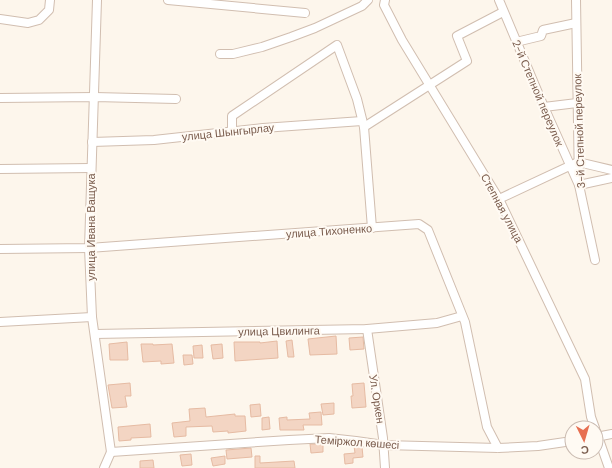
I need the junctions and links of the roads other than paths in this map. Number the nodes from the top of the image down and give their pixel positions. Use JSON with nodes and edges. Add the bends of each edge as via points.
{"nodes":[{"id":1,"x":50,"y":0,"type":"edge"},
{"id":2,"x":97,"y":0,"type":"edge"},
{"id":3,"x":168,"y":0,"type":"edge"},
{"id":4,"x":368,"y":0,"type":"edge"},
{"id":5,"x":386,"y":0,"type":"edge"},
{"id":6,"x":499,"y":0,"type":"edge"},
{"id":7,"x":576,"y":0,"type":"edge"},
{"id":8,"x":503,"y":12,"type":"junction"},
{"id":9,"x":305,"y":13,"type":"dead end"},
{"id":10,"x":0,"y":19,"type":"edge"},
{"id":11,"x":576,"y":23,"type":"junction"},
{"id":12,"x":516,"y":42,"type":"junction"},
{"id":13,"x":220,"y":54,"type":"dead end"},
{"id":14,"x":429,"y":84,"type":"junction"},
{"id":15,"x":95,"y":97,"type":"junction"},
{"id":16,"x":0,"y":98,"type":"edge"},
{"id":17,"x":176,"y":99,"type":"dead end"},
{"id":18,"x":577,"y":103,"type":"junction"},
{"id":19,"x":544,"y":107,"type":"junction"},
{"id":20,"x":363,"y":124,"type":"junction"},
{"id":21,"x":232,"y":132,"type":"junction"},
{"id":22,"x":92,"y":142,"type":"junction"},
{"id":23,"x":578,"y":162,"type":"junction"},
{"id":24,"x":571,"y":167,"type":"junction"},
{"id":25,"x":91,"y":168,"type":"junction"},
{"id":26,"x":0,"y":169,"type":"edge"},
{"id":27,"x":612,"y":170,"type":"edge"},
{"id":28,"x":612,"y":178,"type":"edge"},
{"id":29,"x":579,"y":185,"type":"junction"},
{"id":30,"x":499,"y":199,"type":"junction"},
{"id":31,"x":372,"y":228,"type":"junction"},
{"id":32,"x":89,"y":248,"type":"junction"},
{"id":33,"x":0,"y":249,"type":"edge"},
{"id":34,"x":595,"y":260,"type":"dead end"},
{"id":35,"x":462,"y":316,"type":"junction"},
{"id":36,"x":92,"y":317,"type":"junction"},
{"id":37,"x":0,"y":322,"type":"edge"},
{"id":38,"x":367,"y":330,"type":"junction"},
{"id":39,"x":95,"y":334,"type":"junction"},
{"id":40,"x":592,"y":420,"type":"edge"},
{"id":41,"x":564,"y":442,"type":"edge"},
{"id":42,"x":384,"y":445,"type":"junction"},
{"id":43,"x":498,"y":448,"type":"junction"},
{"id":44,"x":111,"y":452,"type":"junction"},
{"id":45,"x":604,"y":456,"type":"edge"},
{"id":46,"x":104,"y":468,"type":"edge"},
{"id":47,"x":385,"y":468,"type":"edge"},
{"id":48,"x":608,"y":468,"type":"edge"}],
"edges":[{"from":1,"to":10,"type":"street","via":[[49,10],[39,20],[28,23]]},
{"from":2,"to":15,"type":"street","name":"улица Ивана Ващука"},
{"from":3,"to":9,"type":"street"},
{"from":4,"to":13,"type":"street","via":[[362,6],[315,28],[262,47],[233,54]]},
{"from":5,"to":14,"type":"street","name":"Степная улица","via":[[384,5]]},
{"from":6,"to":8,"type":"street","name":"2-й Степной переулок"},
{"from":7,"to":11,"type":"street","name":"3-й Степной переулок"},
{"from":8,"to":12,"type":"street","name":"2-й Степной переулок"},
{"from":8,"to":14,"type":"street","via":[[457,36],[467,61]]},
{"from":11,"to":12,"type":"street","via":[[543,30],[541,36]]},
{"from":11,"to":18,"type":"street","name":"3-й Степной переулок"},
{"from":12,"to":19,"type":"street","name":"2-й Степной переулок"},
{"from":14,"to":20,"type":"street"},
{"from":14,"to":30,"type":"street","name":"Степная улица"},
{"from":15,"to":16,"type":"street"},
{"from":15,"to":17,"type":"street"},
{"from":15,"to":22,"type":"street","name":"улица Ивана Ващука"},
{"from":18,"to":19,"type":"street"},
{"from":18,"to":23,"type":"street","name":"3-й Степной переулок"},
{"from":19,"to":24,"type":"street","name":"2-й Степной переулок"},
{"from":20,"to":21,"type":"street","name":"улица Шынгырлау"},
{"from":20,"to":21,"type":"street","via":[[357,99],[337,45],[232,116]]},
{"from":20,"to":31,"type":"street"},
{"from":21,"to":22,"type":"street","name":"улица Шынгырлау","via":[[154,140]]},
{"from":22,"to":25,"type":"street","name":"улица Ивана Ващука"},
{"from":23,"to":24,"type":"street"},
{"from":23,"to":27,"type":"street"},
{"from":23,"to":29,"type":"street","name":"3-й Степной переулок"},
{"from":24,"to":29,"type":"street","name":"2-й Степной переулок"},
{"from":24,"to":30,"type":"street"},
{"from":25,"to":26,"type":"street"},
{"from":25,"to":32,"type":"street","name":"улица Ивана Ващука"},
{"from":28,"to":29,"type":"street"},
{"from":29,"to":34,"type":"street","name":"3-й Степной переулок"},
{"from":30,"to":40,"type":"street","name":"Степная улица","via":[[585,379]]},
{"from":31,"to":32,"type":"street","name":"улица Тихоненко"},
{"from":31,"to":35,"type":"street","name":"улица Тихоненко","via":[[419,224],[428,230]]},
{"from":32,"to":33,"type":"street","name":"улица Тихоненко"},
{"from":32,"to":36,"type":"street","name":"улица Ивана Ващука"},
{"from":35,"to":38,"type":"street","name":"улица Цвилинга","via":[[437,324]]},
{"from":35,"to":43,"type":"street","name":"улица Тихоненко","via":[[488,427]]},
{"from":36,"to":37,"type":"street"},
{"from":36,"to":39,"type":"street","name":"улица Ивана Ващука"},
{"from":38,"to":39,"type":"street","name":"улица Цвилинга"},
{"from":38,"to":42,"type":"street","name":"Ул. Оркен"},
{"from":39,"to":44,"type":"street","name":"улица Ивана Ващука"},
{"from":41,"to":43,"type":"street","name":"Теміржол көшесі"},
{"from":42,"to":43,"type":"street","name":"Теміржол көшесі"},
{"from":42,"to":44,"type":"street","name":"Теміржол көшесі","via":[[329,438]]},
{"from":42,"to":47,"type":"street","name":"Ул. Оркен"},
{"from":44,"to":46,"type":"street"},
{"from":45,"to":48,"type":"street","name":"Степная улица"}]}
